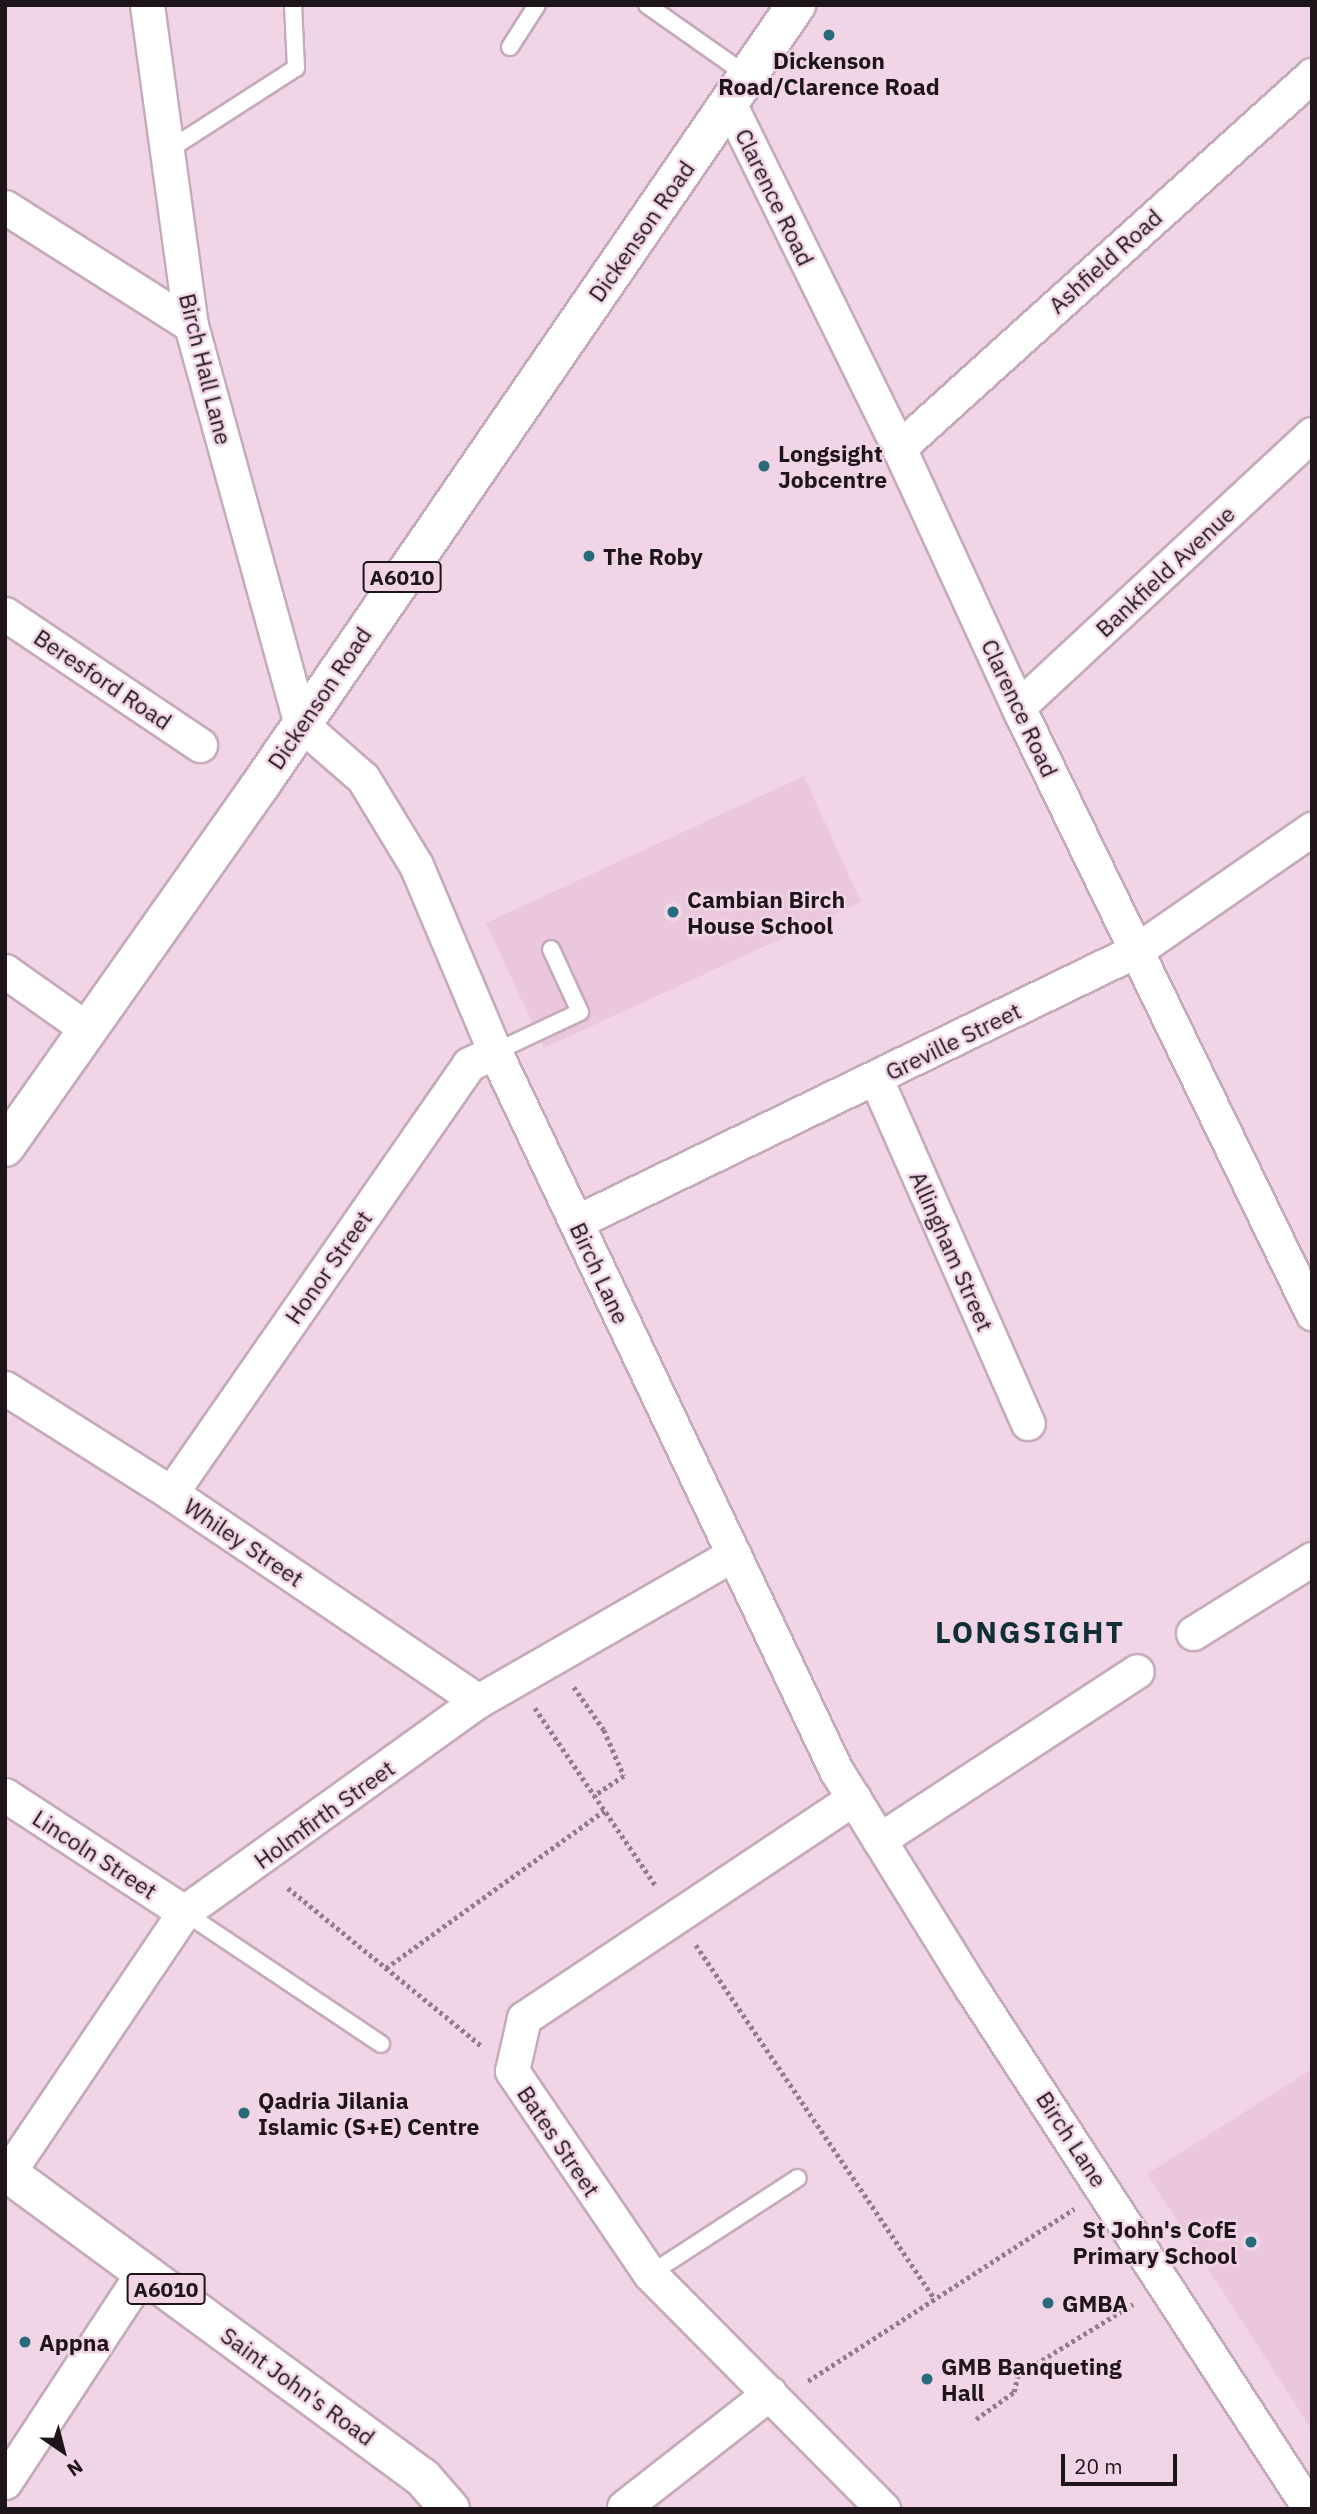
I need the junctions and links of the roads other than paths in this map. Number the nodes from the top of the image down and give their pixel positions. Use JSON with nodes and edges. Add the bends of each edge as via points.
{"nodes":[{"id":1,"x":148,"y":5,"type":"edge"},
{"id":2,"x":293,"y":5,"type":"edge"},
{"id":3,"x":537,"y":5,"type":"edge"},
{"id":4,"x":647,"y":5,"type":"edge"},
{"id":5,"x":796,"y":5,"type":"edge"},
{"id":6,"x":509,"y":47,"type":"dead end"},
{"id":7,"x":1312,"y":75,"type":"edge"},
{"id":8,"x":738,"y":90,"type":"junction"},
{"id":9,"x":167,"y":151,"type":"junction"},
{"id":10,"x":5,"y":207,"type":"edge"},
{"id":11,"x":191,"y":325,"type":"junction"},
{"id":12,"x":1312,"y":434,"type":"edge"},
{"id":13,"x":899,"y":448,"type":"junction"},
{"id":14,"x":5,"y":614,"type":"edge"},
{"id":15,"x":1018,"y":707,"type":"junction"},
{"id":16,"x":301,"y":724,"type":"junction"},
{"id":17,"x":200,"y":745,"type":"dead end"},
{"id":18,"x":1312,"y":830,"type":"edge"},
{"id":19,"x":551,"y":949,"type":"dead end"},
{"id":20,"x":1137,"y":950,"type":"junction"},
{"id":21,"x":5,"y":971,"type":"edge"},
{"id":22,"x":87,"y":1029,"type":"junction"},
{"id":23,"x":495,"y":1052,"type":"junction"},
{"id":24,"x":876,"y":1079,"type":"junction"},
{"id":25,"x":5,"y":1147,"type":"edge"},
{"id":26,"x":576,"y":1222,"type":"junction"},
{"id":27,"x":1312,"y":1313,"type":"edge"},
{"id":28,"x":5,"y":1388,"type":"edge"},
{"id":29,"x":1028,"y":1423,"type":"dead end"},
{"id":30,"x":171,"y":1493,"type":"junction"},
{"id":31,"x":734,"y":1554,"type":"junction"},
{"id":32,"x":1312,"y":1559,"type":"edge"},
{"id":33,"x":1193,"y":1633,"type":"dead end"},
{"id":34,"x":1137,"y":1671,"type":"dead end"},
{"id":35,"x":478,"y":1701,"type":"junction"},
{"id":36,"x":5,"y":1796,"type":"edge"},
{"id":37,"x":853,"y":1798,"type":"junction"},
{"id":38,"x":879,"y":1840,"type":"junction"},
{"id":39,"x":184,"y":1912,"type":"junction"},
{"id":40,"x":381,"y":2044,"type":"dead end"},
{"id":41,"x":7,"y":2172,"type":"edge"},
{"id":42,"x":798,"y":2178,"type":"dead end"},
{"id":43,"x":142,"y":2272,"type":"junction"},
{"id":44,"x":650,"y":2274,"type":"junction"},
{"id":45,"x":770,"y":2393,"type":"junction"},
{"id":46,"x":5,"y":2482,"type":"edge"},
{"id":47,"x":624,"y":2507,"type":"edge"},
{"id":48,"x":450,"y":2509,"type":"edge"},
{"id":49,"x":883,"y":2509,"type":"edge"},
{"id":50,"x":1310,"y":2509,"type":"edge"}],
"edges":[{"from":1,"to":9,"type":"street","name":"Birch Hall Lane"},
{"from":2,"to":9,"type":"lane","via":[[296,68]]},
{"from":3,"to":6,"type":"lane"},
{"from":4,"to":8,"type":"lane"},
{"from":5,"to":8,"type":"main road","name":"Dickenson Road","number":"A6010"},
{"from":7,"to":13,"type":"street","name":"Ashfield Road"},
{"from":8,"to":13,"type":"street","name":"Clarence Road"},
{"from":8,"to":16,"type":"main road","name":"Dickenson Road","number":"A6010"},
{"from":9,"to":11,"type":"street","name":"Birch Hall Lane"},
{"from":10,"to":11,"type":"street"},
{"from":11,"to":16,"type":"street","name":"Birch Hall Lane"},
{"from":12,"to":15,"type":"street","name":"Bankfield Avenue"},
{"from":13,"to":15,"type":"street","name":"Clarence Road"},
{"from":14,"to":17,"type":"street","name":"Beresford Road"},
{"from":15,"to":20,"type":"street","name":"Clarence Road"},
{"from":16,"to":22,"type":"main road","name":"Dickenson Road","number":"A6010"},
{"from":16,"to":23,"type":"street","name":"Birch Lane","via":[[363,778],[399,831]]},
{"from":18,"to":20,"type":"street","name":"Greville Street"},
{"from":19,"to":23,"type":"lane","via":[[580,1012]]},
{"from":20,"to":24,"type":"street","name":"Greville Street"},
{"from":20,"to":27,"type":"street","name":"Clarence Road"},
{"from":21,"to":22,"type":"street"},
{"from":22,"to":25,"type":"main road","name":"Dickenson Road","number":"A6010"},
{"from":23,"to":26,"type":"street","name":"Birch Lane"},
{"from":23,"to":30,"type":"street","name":"Honor Street","via":[[469,1064]]},
{"from":24,"to":26,"type":"street","name":"Greville Street"},
{"from":24,"to":29,"type":"street","name":"Allingham Street"},
{"from":26,"to":31,"type":"street","name":"Birch Lane"},
{"from":28,"to":30,"type":"street","name":"Whiley Street"},
{"from":30,"to":35,"type":"street","name":"Whiley Street"},
{"from":31,"to":35,"type":"street","name":"Holmfirth Street"},
{"from":31,"to":37,"type":"street","name":"Birch Lane"},
{"from":32,"to":33,"type":"street"},
{"from":34,"to":38,"type":"street"},
{"from":35,"to":39,"type":"street","name":"Holmfirth Street"},
{"from":36,"to":39,"type":"street","name":"Lincoln Street"},
{"from":37,"to":38,"type":"street","name":"Birch Lane"},
{"from":37,"to":44,"type":"street","name":"Bates Street","via":[[524,2018],[512,2071]]},
{"from":38,"to":50,"type":"street","name":"Birch Lane"},
{"from":39,"to":40,"type":"lane"},
{"from":39,"to":41,"type":"street","name":"Holmfirth Street"},
{"from":41,"to":43,"type":"main road","name":"Saint John's Road","number":"A6010"},
{"from":42,"to":44,"type":"lane"},
{"from":43,"to":46,"type":"street"},
{"from":43,"to":48,"type":"main road","name":"Saint John's Road","number":"A6010","via":[[423,2478]]},
{"from":44,"to":45,"type":"street","name":"Bates Street"},
{"from":45,"to":47,"type":"street"},
{"from":45,"to":49,"type":"street","name":"Bates Street"}]}
